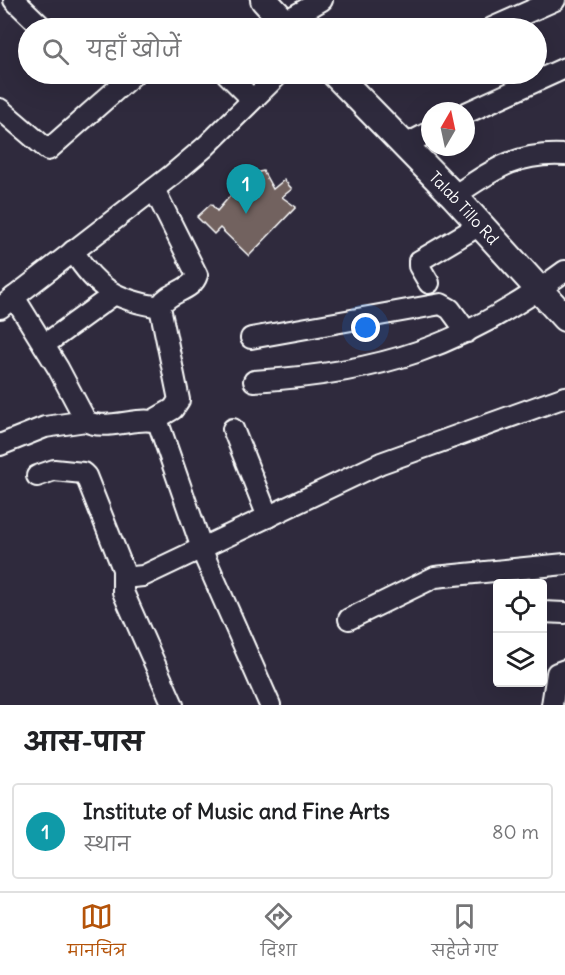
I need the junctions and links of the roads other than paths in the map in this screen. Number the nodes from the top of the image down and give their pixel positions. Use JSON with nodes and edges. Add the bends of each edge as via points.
{"nodes":[{"id":1,"x":14,"y":0,"type":"edge"},
{"id":2,"x":264,"y":0,"type":"edge"},
{"id":3,"x":322,"y":0,"type":"edge"},
{"id":4,"x":555,"y":0,"type":"edge"},
{"id":5,"x":560,"y":0,"type":"edge"},
{"id":6,"x":565,"y":12,"type":"edge"},
{"id":7,"x":33,"y":18,"type":"edge"},
{"id":8,"x":281,"y":18,"type":"edge"},
{"id":9,"x":297,"y":18,"type":"edge"},
{"id":10,"x":514,"y":18,"type":"edge"},
{"id":11,"x":565,"y":68,"type":"edge"},
{"id":12,"x":547,"y":76,"type":"edge"},
{"id":13,"x":123,"y":84,"type":"edge"},
{"id":14,"x":237,"y":84,"type":"edge"},
{"id":15,"x":268,"y":84,"type":"edge"},
{"id":16,"x":345,"y":84,"type":"edge"},
{"id":17,"x":530,"y":84,"type":"edge"},
{"id":18,"x":252,"y":99,"type":"junction"},
{"id":19,"x":0,"y":109,"type":"edge"},
{"id":20,"x":475,"y":109,"type":"edge"},
{"id":21,"x":421,"y":137,"type":"edge"},
{"id":22,"x":405,"y":145,"type":"junction"},
{"id":23,"x":565,"y":155,"type":"edge"},
{"id":24,"x":154,"y":189,"type":"junction"},
{"id":25,"x":454,"y":195,"type":"junction"},
{"id":26,"x":480,"y":225,"type":"junction"},
{"id":27,"x":73,"y":251,"type":"junction"},
{"id":28,"x":565,"y":272,"type":"edge"},
{"id":29,"x":429,"y":283,"type":"dead end"},
{"id":30,"x":539,"y":290,"type":"junction"},
{"id":31,"x":113,"y":295,"type":"junction"},
{"id":32,"x":7,"y":303,"type":"edge"},
{"id":33,"x":160,"y":307,"type":"junction"},
{"id":34,"x":565,"y":318,"type":"edge"},
{"id":35,"x":467,"y":332,"type":"junction"},
{"id":36,"x":251,"y":338,"type":"dead end"},
{"id":37,"x":44,"y":345,"type":"junction"},
{"id":38,"x":254,"y":381,"type":"dead end"},
{"id":39,"x":565,"y":397,"type":"edge"},
{"id":40,"x":154,"y":420,"type":"junction"},
{"id":41,"x":86,"y":421,"type":"junction"},
{"id":42,"x":233,"y":429,"type":"dead end"},
{"id":43,"x":0,"y":445,"type":"edge"},
{"id":44,"x":37,"y":476,"type":"dead end"},
{"id":45,"x":268,"y":517,"type":"junction"},
{"id":46,"x":202,"y":548,"type":"junction"},
{"id":47,"x":565,"y":564,"type":"edge"},
{"id":48,"x":123,"y":578,"type":"junction"},
{"id":49,"x":547,"y":612,"type":"edge"},
{"id":50,"x":565,"y":612,"type":"edge"},
{"id":51,"x":349,"y":619,"type":"dead end"},
{"id":52,"x":565,"y":670,"type":"edge"},
{"id":53,"x":262,"y":702,"type":"edge"},
{"id":54,"x":173,"y":705,"type":"edge"},
{"id":55,"x":552,"y":705,"type":"edge"}],
"edges":[{"from":1,"to":7,"type":"street"},
{"from":2,"to":8,"type":"main road"},
{"from":3,"to":9,"type":"street"},
{"from":4,"to":10,"type":"street"},
{"from":5,"to":6,"type":"street"},
{"from":11,"to":12,"type":"street"},
{"from":13,"to":19,"type":"street","via":[[48,150]]},
{"from":14,"to":18,"type":"street"},
{"from":15,"to":18,"type":"street"},
{"from":16,"to":22,"type":"main road","name":"Talab Tillo Rd"},
{"from":17,"to":20,"type":"street"},
{"from":18,"to":24,"type":"street"},
{"from":21,"to":22,"type":"street"},
{"from":22,"to":25,"type":"main road","name":"Talab Tillo Rd"},
{"from":23,"to":25,"type":"street","via":[[542,153],[519,158]]},
{"from":24,"to":27,"type":"street"},
{"from":24,"to":33,"type":"street","via":[[197,275],[192,284],[166,298]]},
{"from":25,"to":26,"type":"main road","name":"Talab Tillo Rd"},
{"from":26,"to":29,"type":"street","via":[[419,261]]},
{"from":26,"to":30,"type":"main road","name":"Talab Tillo Rd"},
{"from":27,"to":31,"type":"street","via":[[90,276]]},
{"from":27,"to":32,"type":"street"},
{"from":28,"to":30,"type":"street"},
{"from":30,"to":34,"type":"main road","name":"Talab Tillo Rd"},
{"from":30,"to":35,"type":"street"},
{"from":31,"to":33,"type":"street"},
{"from":31,"to":37,"type":"street"},
{"from":32,"to":37,"type":"street"},
{"from":33,"to":40,"type":"street","via":[[179,400],[173,409]]},
{"from":35,"to":36,"type":"street","via":[[450,309],[441,304]]},
{"from":35,"to":38,"type":"street","via":[[435,348],[385,363],[324,376]]},
{"from":37,"to":41,"type":"street"},
{"from":39,"to":45,"type":"street","via":[[381,463]]},
{"from":40,"to":41,"type":"street","via":[[99,426]]},
{"from":40,"to":46,"type":"street"},
{"from":41,"to":43,"type":"street","via":[[45,428]]},
{"from":42,"to":45,"type":"street"},
{"from":44,"to":48,"type":"street","via":[[54,470],[85,474],[123,569]]},
{"from":45,"to":46,"type":"street"},
{"from":46,"to":48,"type":"street","via":[[143,576]]},
{"from":46,"to":53,"type":"street"},
{"from":47,"to":51,"type":"street","via":[[435,577]]},
{"from":48,"to":54,"type":"street","via":[[123,592]]},
{"from":49,"to":50,"type":"street"},
{"from":52,"to":55,"type":"street","via":[[557,673]]}]}
